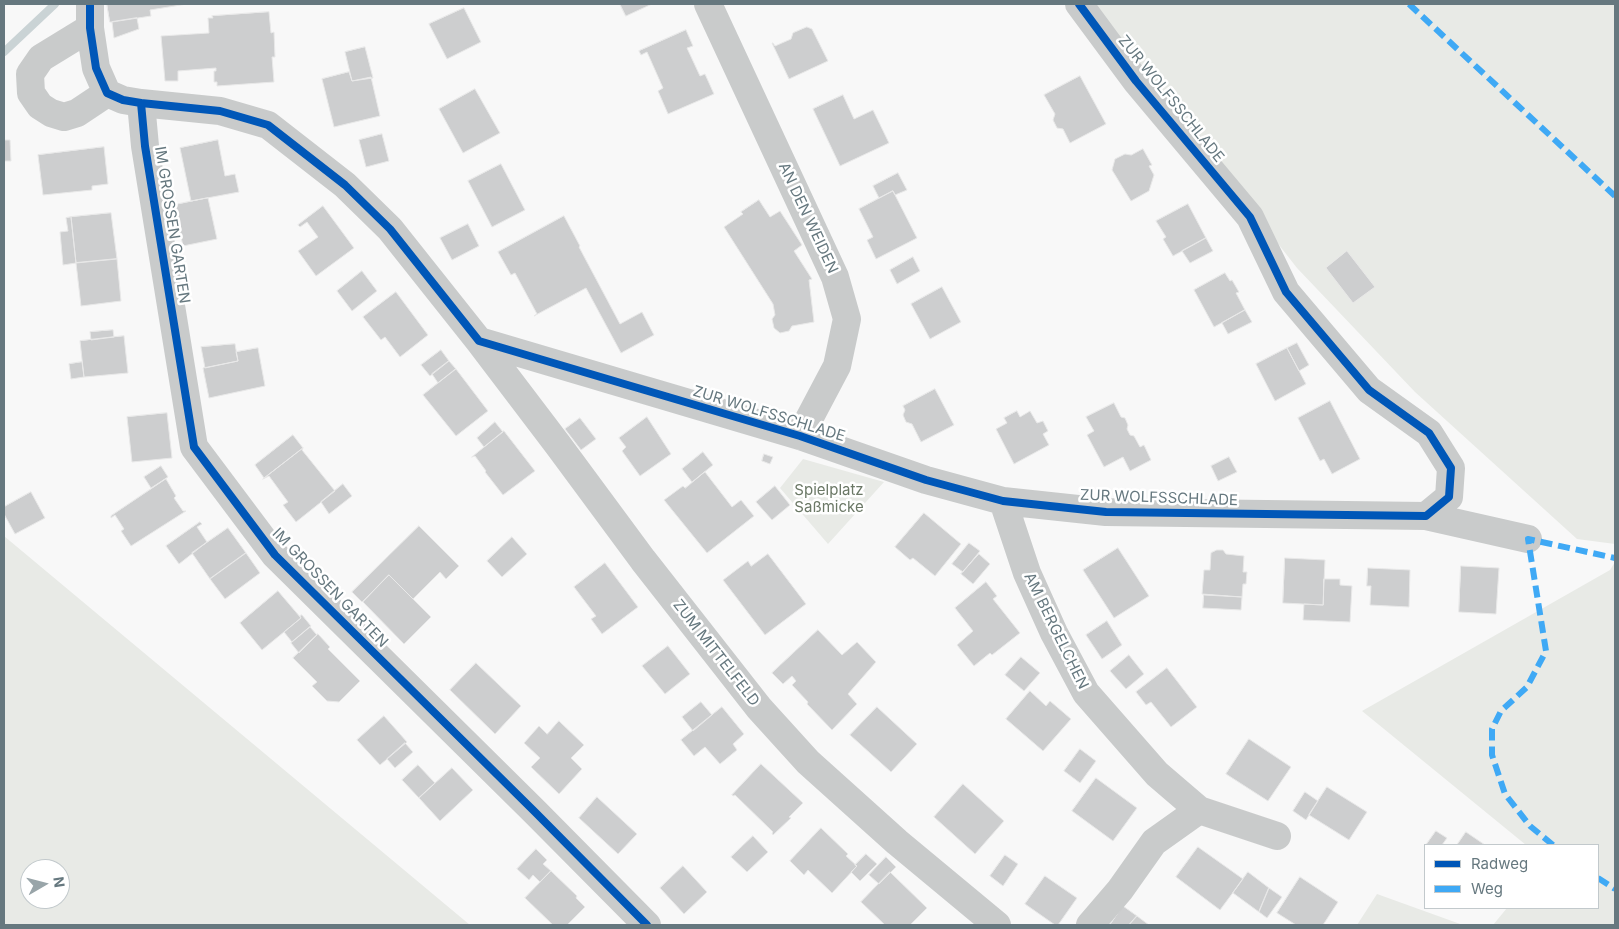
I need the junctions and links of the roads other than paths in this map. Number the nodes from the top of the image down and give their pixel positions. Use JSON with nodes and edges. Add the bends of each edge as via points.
{"nodes":[{"id":1,"x":708,"y":4,"type":"edge"},
{"id":2,"x":1079,"y":4,"type":"edge"},
{"id":3,"x":90,"y":16,"type":"edge"},
{"id":4,"x":107,"y":93,"type":"junction"},
{"id":5,"x":141,"y":103,"type":"junction"},
{"id":6,"x":478,"y":341,"type":"junction"},
{"id":7,"x":800,"y":436,"type":"junction"},
{"id":8,"x":1002,"y":501,"type":"junction"},
{"id":9,"x":1426,"y":516,"type":"junction"},
{"id":10,"x":1528,"y":539,"type":"dead end"},
{"id":11,"x":1199,"y":810,"type":"junction"},
{"id":12,"x":1276,"y":836,"type":"dead end"},
{"id":13,"x":647,"y":925,"type":"edge"},
{"id":14,"x":997,"y":925,"type":"edge"},
{"id":15,"x":1090,"y":925,"type":"edge"}],
"edges":[{"from":1,"to":7,"type":"street","name":"AN DEN WEIDEN","via":[[835,277],[847,319],[837,366]]},
{"from":2,"to":9,"type":"street","name":"ZUR WOLFSSCHLADE","via":[[1136,81],[1250,217],[1286,292],[1369,390],[1430,433],[1451,468],[1449,497]]},
{"from":3,"to":4,"type":"street","via":[[96,68]]},
{"from":3,"to":4,"type":"street","via":[[41,58],[30,74],[31,93],[40,106],[64,117]]},
{"from":4,"to":5,"type":"street"},
{"from":5,"to":6,"type":"street","via":[[220,111],[268,125],[345,185],[390,229]]},
{"from":5,"to":13,"type":"street","name":"IM GROSSEN GARTEN","via":[[194,447],[275,555]]},
{"from":6,"to":7,"type":"street","name":"ZUR WOLFSSCHLADE"},
{"from":6,"to":14,"type":"street","name":"ZUM MITTELFELD","via":[[759,708],[808,762],[896,842]]},
{"from":7,"to":8,"type":"street","name":"ZUR WOLFSSCHLADE","via":[[926,480]]},
{"from":8,"to":9,"type":"street","name":"ZUR WOLFSSCHLADE","via":[[1106,512]]},
{"from":8,"to":11,"type":"street","name":"AM BERGELCHEN","via":[[1027,573],[1054,634],[1086,692],[1157,774]]},
{"from":9,"to":10,"type":"street","name":"ZUR WOLFSSCHLADE"},
{"from":11,"to":12,"type":"street","name":"AM BERGELCHEN"},
{"from":11,"to":15,"type":"street","via":[[1154,842]]}]}
